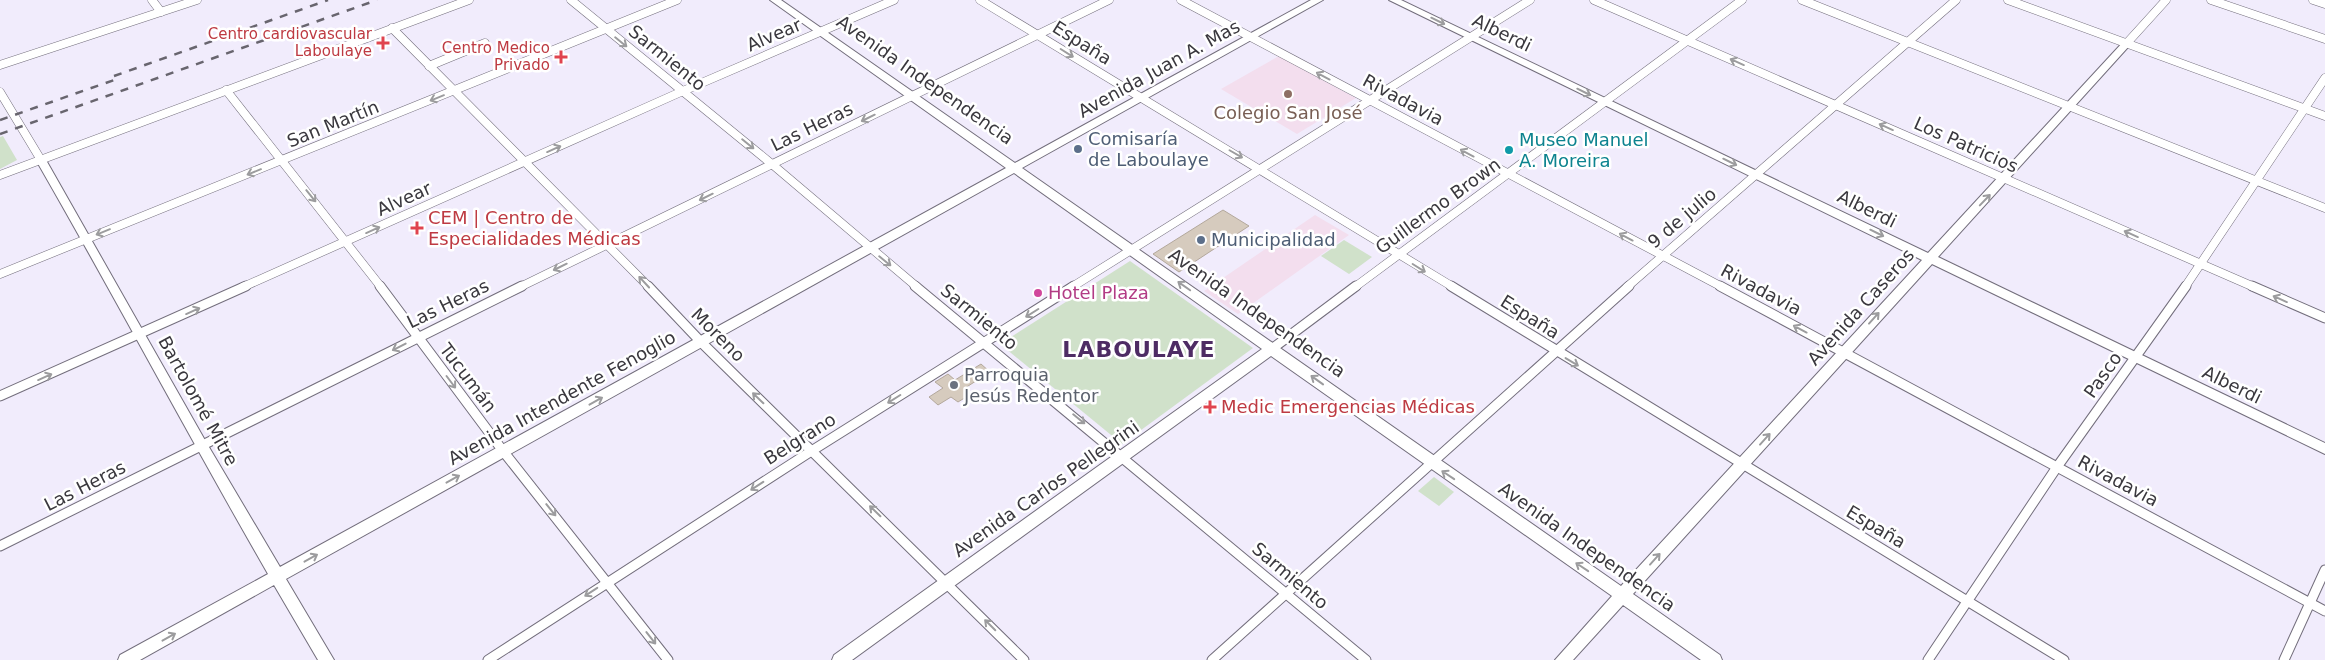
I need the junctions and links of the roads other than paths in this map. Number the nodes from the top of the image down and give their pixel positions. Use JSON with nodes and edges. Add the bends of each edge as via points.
{"nodes":[{"id":1,"x":152,"y":0,"type":"edge"},
{"id":2,"x":197,"y":0,"type":"edge"},
{"id":3,"x":469,"y":0,"type":"edge"},
{"id":4,"x":570,"y":0,"type":"edge"},
{"id":5,"x":677,"y":0,"type":"edge"},
{"id":6,"x":775,"y":0,"type":"edge"},
{"id":7,"x":894,"y":0,"type":"edge"},
{"id":8,"x":980,"y":0,"type":"edge"},
{"id":9,"x":1109,"y":0,"type":"edge"},
{"id":10,"x":1181,"y":0,"type":"edge"},
{"id":11,"x":1318,"y":0,"type":"edge"},
{"id":12,"x":1394,"y":0,"type":"edge"},
{"id":13,"x":1530,"y":0,"type":"edge"},
{"id":14,"x":1594,"y":0,"type":"edge"},
{"id":15,"x":1742,"y":0,"type":"edge"},
{"id":16,"x":1802,"y":0,"type":"edge"},
{"id":17,"x":1956,"y":0,"type":"edge"},
{"id":18,"x":2008,"y":0,"type":"edge"},
{"id":19,"x":2166,"y":0,"type":"edge"},
{"id":20,"x":2211,"y":0,"type":"edge"},
{"id":21,"x":2313,"y":0,"type":"edge"},
{"id":22,"x":2325,"y":4,"type":"edge"},
{"id":23,"x":161,"y":12,"type":"junction"},
{"id":24,"x":392,"y":28,"type":"junction"},
{"id":25,"x":605,"y":29,"type":"junction"},
{"id":26,"x":821,"y":32,"type":"junction"},
{"id":27,"x":1037,"y":34,"type":"junction"},
{"id":28,"x":1250,"y":37,"type":"junction"},
{"id":29,"x":1472,"y":38,"type":"junction"},
{"id":30,"x":2325,"y":39,"type":"edge"},
{"id":31,"x":1687,"y":40,"type":"junction"},
{"id":32,"x":1909,"y":42,"type":"junction"},
{"id":33,"x":2127,"y":43,"type":"junction"},
{"id":34,"x":484,"y":44,"type":"dead end"},
{"id":35,"x":0,"y":65,"type":"edge"},
{"id":36,"x":429,"y":66,"type":"junction"},
{"id":37,"x":2325,"y":78,"type":"edge"},
{"id":38,"x":226,"y":90,"type":"junction"},
{"id":39,"x":455,"y":91,"type":"junction"},
{"id":40,"x":0,"y":92,"type":"edge"},
{"id":41,"x":683,"y":92,"type":"junction"},
{"id":42,"x":912,"y":96,"type":"junction"},
{"id":43,"x":1140,"y":98,"type":"junction"},
{"id":44,"x":1603,"y":101,"type":"junction"},
{"id":45,"x":1371,"y":102,"type":"junction"},
{"id":46,"x":1836,"y":105,"type":"junction"},
{"id":47,"x":2070,"y":106,"type":"junction"},
{"id":48,"x":2306,"y":109,"type":"junction"},
{"id":49,"x":2325,"y":116,"type":"edge"},
{"id":50,"x":41,"y":160,"type":"junction"},
{"id":51,"x":282,"y":161,"type":"junction"},
{"id":52,"x":526,"y":162,"type":"junction"},
{"id":53,"x":773,"y":165,"type":"junction"},
{"id":54,"x":1016,"y":168,"type":"junction"},
{"id":55,"x":1262,"y":169,"type":"junction"},
{"id":56,"x":1506,"y":174,"type":"junction"},
{"id":57,"x":0,"y":175,"type":"edge"},
{"id":58,"x":1757,"y":175,"type":"junction"},
{"id":59,"x":2005,"y":179,"type":"junction"},
{"id":60,"x":2258,"y":181,"type":"junction"},
{"id":61,"x":2325,"y":208,"type":"edge"},
{"id":62,"x":87,"y":239,"type":"junction"},
{"id":63,"x":348,"y":242,"type":"junction"},
{"id":64,"x":608,"y":244,"type":"junction"},
{"id":65,"x":870,"y":249,"type":"junction"},
{"id":66,"x":1133,"y":250,"type":"junction"},
{"id":67,"x":1397,"y":254,"type":"junction"},
{"id":68,"x":1662,"y":256,"type":"junction"},
{"id":69,"x":1929,"y":258,"type":"junction"},
{"id":70,"x":2202,"y":264,"type":"junction"},
{"id":71,"x":0,"y":274,"type":"edge"},
{"id":72,"x":2325,"y":318,"type":"edge"},
{"id":73,"x":140,"y":334,"type":"junction"},
{"id":74,"x":418,"y":337,"type":"junction"},
{"id":75,"x":701,"y":342,"type":"junction"},
{"id":76,"x":985,"y":342,"type":"junction"},
{"id":77,"x":1273,"y":348,"type":"junction"},
{"id":78,"x":1556,"y":352,"type":"junction"},
{"id":79,"x":1844,"y":352,"type":"junction"},
{"id":80,"x":2135,"y":358,"type":"junction"},
{"id":81,"x":0,"y":396,"type":"edge"},
{"id":82,"x":200,"y":446,"type":"junction"},
{"id":83,"x":2325,"y":449,"type":"edge"},
{"id":84,"x":813,"y":450,"type":"junction"},
{"id":85,"x":504,"y":451,"type":"junction"},
{"id":86,"x":1124,"y":457,"type":"junction"},
{"id":87,"x":1432,"y":464,"type":"junction"},
{"id":88,"x":1742,"y":464,"type":"junction"},
{"id":89,"x":2058,"y":467,"type":"junction"},
{"id":90,"x":0,"y":546,"type":"edge"},
{"id":91,"x":2325,"y":570,"type":"edge"},
{"id":92,"x":278,"y":577,"type":"junction"},
{"id":93,"x":607,"y":582,"type":"junction"},
{"id":94,"x":948,"y":582,"type":"junction"},
{"id":95,"x":1287,"y":594,"type":"junction"},
{"id":96,"x":1623,"y":595,"type":"junction"},
{"id":97,"x":1968,"y":602,"type":"junction"},
{"id":98,"x":2310,"y":603,"type":"junction"},
{"id":99,"x":2325,"y":611,"type":"edge"},
{"id":100,"x":126,"y":660,"type":"edge"},
{"id":101,"x":326,"y":660,"type":"edge"},
{"id":102,"x":488,"y":660,"type":"edge"},
{"id":103,"x":668,"y":660,"type":"edge"},
{"id":104,"x":840,"y":660,"type":"edge"},
{"id":105,"x":1024,"y":660,"type":"edge"},
{"id":106,"x":1212,"y":660,"type":"edge"},
{"id":107,"x":1366,"y":660,"type":"edge"},
{"id":108,"x":1563,"y":660,"type":"edge"},
{"id":109,"x":1714,"y":660,"type":"edge"},
{"id":110,"x":1928,"y":660,"type":"edge"},
{"id":111,"x":2064,"y":660,"type":"edge"},
{"id":112,"x":2284,"y":660,"type":"edge"}],
"edges":[{"from":1,"to":23,"type":"street"},
{"from":2,"to":23,"type":"street"},
{"from":3,"to":24,"type":"street"},
{"from":4,"to":25,"type":"street","name":"Sarmiento"},
{"from":5,"to":25,"type":"street","name":"San Martín"},
{"from":6,"to":26,"type":"main road","name":"Avenida Independencia"},
{"from":7,"to":26,"type":"street","name":"Alvear"},
{"from":8,"to":27,"type":"street","name":"España"},
{"from":9,"to":27,"type":"street","name":"Las Heras"},
{"from":10,"to":28,"type":"street","name":"Rivadavia"},
{"from":11,"to":28,"type":"main road","name":"Avenida Juan A. Mas"},
{"from":12,"to":29,"type":"main road","name":"Alberdi","one_way":true},
{"from":13,"to":29,"type":"street","name":"Belgrano"},
{"from":14,"to":31,"type":"street","name":"Los Patricios"},
{"from":15,"to":31,"type":"street","name":"Guillermo Brown"},
{"from":16,"to":32,"type":"street"},
{"from":17,"to":32,"type":"street","name":"9 de julio"},
{"from":18,"to":33,"type":"street"},
{"from":19,"to":33,"type":"street"},
{"from":20,"to":30,"type":"street"},
{"from":21,"to":22,"type":"street"},
{"from":23,"to":35,"type":"street"},
{"from":24,"to":36,"type":"street","name":"Moreno"},
{"from":24,"to":38,"type":"street"},
{"from":25,"to":39,"type":"street","name":"San Martín"},
{"from":25,"to":41,"type":"street","name":"Sarmiento","one_way":true},
{"from":26,"to":41,"type":"street","name":"Alvear"},
{"from":26,"to":42,"type":"main road","name":"Avenida Independencia"},
{"from":27,"to":42,"type":"street","name":"Las Heras"},
{"from":27,"to":43,"type":"street","name":"España","one_way":true},
{"from":28,"to":43,"type":"main road","name":"Avenida Juan A. Mas"},
{"from":45,"to":28,"type":"street","name":"Rivadavia","one_way":true},
{"from":29,"to":44,"type":"main road","name":"Alberdi","one_way":true},
{"from":29,"to":45,"type":"street","name":"Belgrano"},
{"from":31,"to":44,"type":"street","name":"Guillermo Brown"},
{"from":46,"to":31,"type":"street","name":"Los Patricios","one_way":true},
{"from":32,"to":46,"type":"street","name":"9 de julio"},
{"from":32,"to":47,"type":"street"},
{"from":33,"to":47,"type":"main road","name":"Avenida Caseros"},
{"from":33,"to":48,"type":"street"},
{"from":34,"to":36,"type":"street"},
{"from":36,"to":39,"type":"street","name":"Moreno"},
{"from":37,"to":48,"type":"street","name":"Pasco"},
{"from":38,"to":50,"type":"street"},
{"from":38,"to":51,"type":"street","name":"Tucumán"},
{"from":39,"to":51,"type":"street","name":"San Martín","one_way":true},
{"from":39,"to":52,"type":"street","name":"Moreno"},
{"from":40,"to":50,"type":"street"},
{"from":52,"to":41,"type":"street","name":"Alvear","one_way":true},
{"from":41,"to":53,"type":"street","name":"Sarmiento","one_way":true},
{"from":42,"to":53,"type":"street","name":"Las Heras","one_way":true},
{"from":42,"to":54,"type":"main road","name":"Avenida Independencia"},
{"from":43,"to":54,"type":"main road","name":"Avenida Juan A. Mas"},
{"from":43,"to":55,"type":"street","name":"España","one_way":true},
{"from":44,"to":56,"type":"street","name":"Guillermo Brown"},
{"from":44,"to":58,"type":"main road","name":"Alberdi","one_way":true},
{"from":45,"to":55,"type":"street","name":"Belgrano"},
{"from":56,"to":45,"type":"street","name":"Rivadavia","one_way":true},
{"from":46,"to":58,"type":"street","name":"9 de julio"},
{"from":59,"to":46,"type":"street","name":"Los Patricios","one_way":true},
{"from":47,"to":59,"type":"main road","name":"Avenida Caseros"},
{"from":47,"to":60,"type":"street"},
{"from":48,"to":49,"type":"street"},
{"from":48,"to":60,"type":"street","name":"Pasco"},
{"from":50,"to":57,"type":"street"},
{"from":50,"to":62,"type":"main road","name":"Bartolomé Mitre"},
{"from":51,"to":62,"type":"street","name":"San Martín","one_way":true},
{"from":51,"to":63,"type":"street","name":"Tucumán","one_way":true},
{"from":63,"to":52,"type":"street","name":"Alvear","one_way":true},
{"from":52,"to":64,"type":"street","name":"Moreno"},
{"from":53,"to":64,"type":"street","name":"Las Heras","one_way":true},
{"from":53,"to":65,"type":"street","name":"Sarmiento"},
{"from":54,"to":65,"type":"main road","name":"Avenida Intendente Fenoglio"},
{"from":54,"to":66,"type":"main road","name":"Avenida Independencia"},
{"from":55,"to":66,"type":"street","name":"Belgrano"},
{"from":55,"to":67,"type":"street","name":"España"},
{"from":56,"to":67,"type":"street","name":"Guillermo Brown"},
{"from":68,"to":56,"type":"street","name":"Rivadavia","one_way":true},
{"from":58,"to":68,"type":"street","name":"9 de julio"},
{"from":58,"to":69,"type":"main road","name":"Alberdi","one_way":true},
{"from":69,"to":59,"type":"main road","name":"Avenida Caseros","one_way":true},
{"from":70,"to":59,"type":"street","name":"Los Patricios","one_way":true},
{"from":60,"to":61,"type":"street"},
{"from":60,"to":70,"type":"street","name":"Pasco"},
{"from":62,"to":71,"type":"street","name":"San Martín"},
{"from":62,"to":73,"type":"main road","name":"Bartolomé Mitre"},
{"from":73,"to":63,"type":"street","name":"Alvear","one_way":true},
{"from":63,"to":74,"type":"street","name":"Tucumán"},
{"from":64,"to":74,"type":"street","name":"Las Heras","one_way":true},
{"from":75,"to":64,"type":"street","name":"Moreno","one_way":true},
{"from":65,"to":75,"type":"main road","name":"Avenida Intendente Fenoglio"},
{"from":65,"to":76,"type":"street","name":"Sarmiento","one_way":true},
{"from":66,"to":76,"type":"street","name":"Belgrano","one_way":true},
{"from":77,"to":66,"type":"main road","name":"Avenida Independencia","one_way":true},
{"from":67,"to":77,"type":"street","name":"Guillermo Brown"},
{"from":67,"to":78,"type":"street","name":"España","one_way":true},
{"from":68,"to":78,"type":"street","name":"9 de julio"},
{"from":79,"to":68,"type":"street","name":"Rivadavia","one_way":true},
{"from":79,"to":69,"type":"main road","name":"Avenida Caseros","one_way":true},
{"from":69,"to":80,"type":"main road","name":"Alberdi"},
{"from":72,"to":70,"type":"street","name":"Los Patricios","one_way":true},
{"from":70,"to":80,"type":"street","name":"Pasco"},
{"from":81,"to":73,"type":"street","name":"Alvear","one_way":true},
{"from":73,"to":82,"type":"main road","name":"Bartolomé Mitre"},
{"from":74,"to":82,"type":"street","name":"Las Heras","one_way":true},
{"from":74,"to":85,"type":"street","name":"Tucumán","one_way":true},
{"from":84,"to":75,"type":"street","name":"Moreno","one_way":true},
{"from":85,"to":75,"type":"main road","name":"Avenida Intendente Fenoglio","one_way":true},
{"from":76,"to":84,"type":"street","name":"Belgrano","one_way":true},
{"from":76,"to":86,"type":"street","name":"Sarmiento","one_way":true},
{"from":77,"to":86,"type":"main road","name":"Avenida Carlos Pellegrini"},
{"from":87,"to":77,"type":"main road","name":"Avenida Independencia","one_way":true},
{"from":78,"to":87,"type":"street","name":"9 de julio"},
{"from":78,"to":88,"type":"street","name":"España","one_way":true},
{"from":88,"to":79,"type":"main road","name":"Avenida Caseros","one_way":true},
{"from":79,"to":89,"type":"street","name":"Rivadavia"},
{"from":80,"to":83,"type":"main road","name":"Alberdi"},
{"from":80,"to":89,"type":"street","name":"Pasco"},
{"from":82,"to":90,"type":"street","name":"Las Heras"},
{"from":82,"to":92,"type":"main road","name":"Bartolomé Mitre"},
{"from":84,"to":93,"type":"street","name":"Belgrano","one_way":true},
{"from":94,"to":84,"type":"street","name":"Moreno","one_way":true},
{"from":92,"to":85,"type":"main road","name":"Avenida Intendente Fenoglio","one_way":true},
{"from":85,"to":93,"type":"street","name":"Tucumán","one_way":true},
{"from":86,"to":94,"type":"main road","name":"Avenida Carlos Pellegrini"},
{"from":86,"to":95,"type":"street","name":"Sarmiento"},
{"from":87,"to":95,"type":"street"},
{"from":96,"to":87,"type":"main road","name":"Avenida Independencia","one_way":true},
{"from":96,"to":88,"type":"main road","name":"Avenida Caseros","one_way":true},
{"from":88,"to":97,"type":"street","name":"España"},
{"from":89,"to":97,"type":"street","name":"Pasco"},
{"from":89,"to":98,"type":"street","name":"Rivadavia"},
{"from":91,"to":98,"type":"street"},
{"from":100,"to":92,"type":"main road","name":"Avenida Intendente Fenoglio","one_way":true},
{"from":92,"to":101,"type":"main road","name":"Bartolomé Mitre"},
{"from":93,"to":102,"type":"street","name":"Belgrano","one_way":true},
{"from":93,"to":103,"type":"street","name":"Tucumán","one_way":true},
{"from":94,"to":104,"type":"main road","name":"Avenida Carlos Pellegrini"},
{"from":105,"to":94,"type":"street","name":"Moreno","one_way":true},
{"from":95,"to":106,"type":"street"},
{"from":95,"to":107,"type":"street","name":"Sarmiento"},
{"from":96,"to":108,"type":"main road","name":"Avenida Caseros"},
{"from":96,"to":109,"type":"main road","name":"Avenida Independencia"},
{"from":97,"to":110,"type":"street","name":"Pasco"},
{"from":97,"to":111,"type":"street","name":"España"},
{"from":98,"to":99,"type":"street","name":"Rivadavia"},
{"from":98,"to":112,"type":"street"}]}
